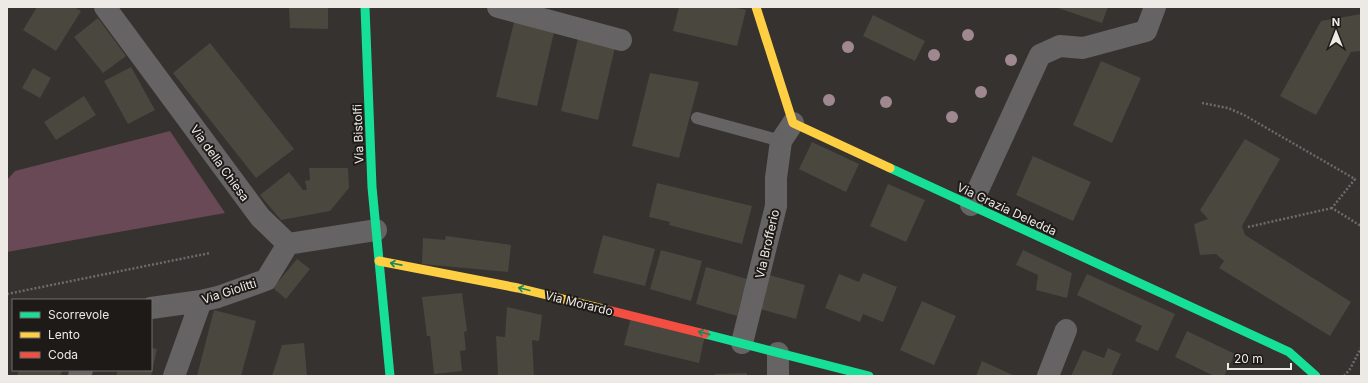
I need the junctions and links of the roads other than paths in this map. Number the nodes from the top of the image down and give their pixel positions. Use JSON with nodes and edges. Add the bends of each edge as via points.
{"nodes":[{"id":1,"x":105,"y":7,"type":"edge"},
{"id":2,"x":365,"y":7,"type":"edge"},
{"id":3,"x":498,"y":7,"type":"edge"},
{"id":4,"x":756,"y":7,"type":"edge"},
{"id":5,"x":1155,"y":7,"type":"edge"},
{"id":6,"x":621,"y":40,"type":"dead end"},
{"id":7,"x":697,"y":118,"type":"dead end"},
{"id":8,"x":793,"y":123,"type":"junction"},
{"id":9,"x":781,"y":141,"type":"junction"},
{"id":10,"x":971,"y":205,"type":"junction"},
{"id":11,"x":376,"y":230,"type":"junction"},
{"id":12,"x":288,"y":244,"type":"junction"},
{"id":13,"x":379,"y":261,"type":"junction"},
{"id":14,"x":201,"y":301,"type":"junction"},
{"id":15,"x":152,"y":308,"type":"edge"},
{"id":16,"x":1066,"y":330,"type":"dead end"},
{"id":17,"x":742,"y":343,"type":"junction"},
{"id":18,"x":778,"y":353,"type":"junction"},
{"id":19,"x":174,"y":376,"type":"edge"},
{"id":20,"x":390,"y":376,"type":"edge"},
{"id":21,"x":778,"y":376,"type":"edge"},
{"id":22,"x":869,"y":376,"type":"edge"},
{"id":23,"x":1048,"y":376,"type":"edge"},
{"id":24,"x":1316,"y":376,"type":"edge"}],
"edges":[{"from":1,"to":12,"type":"street","name":"Via della Chiesa","via":[[260,217]]},
{"from":2,"to":11,"type":"street","name":"Via Bistolfi"},
{"from":3,"to":6,"type":"street"},
{"from":4,"to":8,"type":"street"},
{"from":5,"to":10,"type":"street","via":[[1146,31],[1083,48],[1060,46],[1040,55]]},
{"from":7,"to":9,"type":"lane"},
{"from":8,"to":9,"type":"street","name":"Via Brofferio"},
{"from":8,"to":10,"type":"street","name":"Via Grazia Deledda"},
{"from":9,"to":17,"type":"street","name":"Via Brofferio","via":[[776,178],[776,206]]},
{"from":10,"to":24,"type":"street","name":"Via Grazia Deledda","via":[[1289,352]]},
{"from":11,"to":12,"type":"street"},
{"from":11,"to":13,"type":"street","name":"Via Bistolfi"},
{"from":12,"to":14,"type":"street","name":"Via Giolitti","via":[[266,280]]},
{"from":17,"to":13,"type":"street","name":"Via Morardo","one_way":true,"via":[[518,288]]},
{"from":13,"to":20,"type":"street","name":"Via Bistolfi"},
{"from":14,"to":15,"type":"street","name":"Via Giolitti"},
{"from":14,"to":19,"type":"street"},
{"from":16,"to":23,"type":"street"},
{"from":17,"to":18,"type":"street","name":"Via Morardo"},
{"from":18,"to":21,"type":"street"},
{"from":18,"to":22,"type":"street","name":"Via Morardo"}]}
